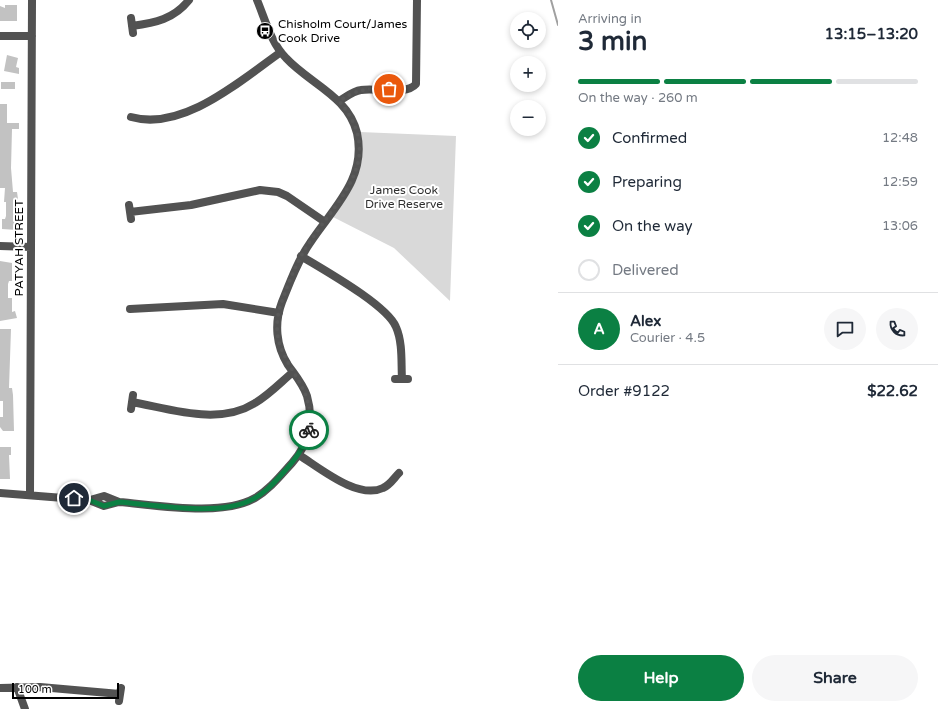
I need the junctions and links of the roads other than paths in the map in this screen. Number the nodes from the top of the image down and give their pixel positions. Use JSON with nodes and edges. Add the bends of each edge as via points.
{"nodes":[{"id":1,"x":32,"y":0,"type":"edge"},
{"id":2,"x":189,"y":0,"type":"edge"},
{"id":3,"x":257,"y":0,"type":"edge"},
{"id":4,"x":417,"y":0,"type":"edge"},
{"id":5,"x":132,"y":26,"type":"dead end"},
{"id":6,"x":0,"y":36,"type":"edge"},
{"id":7,"x":32,"y":36,"type":"junction"},
{"id":8,"x":281,"y":52,"type":"junction"},
{"id":9,"x":339,"y":101,"type":"junction"},
{"id":10,"x":131,"y":117,"type":"dead end"},
{"id":11,"x":130,"y":212,"type":"dead end"},
{"id":12,"x":325,"y":222,"type":"junction"},
{"id":13,"x":0,"y":246,"type":"edge"},
{"id":14,"x":31,"y":246,"type":"junction"},
{"id":15,"x":301,"y":256,"type":"junction"},
{"id":16,"x":130,"y":309,"type":"dead end"},
{"id":17,"x":279,"y":313,"type":"junction"},
{"id":18,"x":293,"y":372,"type":"junction"},
{"id":19,"x":402,"y":379,"type":"dead end"},
{"id":20,"x":132,"y":402,"type":"dead end"},
{"id":21,"x":299,"y":455,"type":"junction"},
{"id":22,"x":399,"y":473,"type":"dead end"},
{"id":23,"x":0,"y":493,"type":"edge"},
{"id":24,"x":30,"y":495,"type":"junction"},
{"id":25,"x":0,"y":688,"type":"edge"},
{"id":26,"x":17,"y":688,"type":"junction"},
{"id":27,"x":120,"y":694,"type":"dead end"},
{"id":28,"x":25,"y":709,"type":"edge"}],
"edges":[{"from":1,"to":7,"type":"street","name":"PATYAH STREET"},
{"from":2,"to":5,"type":"street","via":[[169,17],[154,23]]},
{"from":3,"to":8,"type":"street"},
{"from":4,"to":9,"type":"street","via":[[416,84],[408,89],[361,90],[352,92]]},
{"from":6,"to":7,"type":"street"},
{"from":7,"to":14,"type":"street","name":"PATYAH STREET"},
{"from":8,"to":9,"type":"street","via":[[300,71]]},
{"from":8,"to":10,"type":"street","via":[[214,98],[178,115],[156,120]]},
{"from":9,"to":12,"type":"street","via":[[347,111],[356,132],[359,156],[353,182]]},
{"from":11,"to":12,"type":"street","via":[[187,206],[260,190],[287,196]]},
{"from":12,"to":15,"type":"street"},
{"from":13,"to":14,"type":"street"},
{"from":14,"to":24,"type":"street","name":"PATYAH STREET"},
{"from":15,"to":17,"type":"street"},
{"from":15,"to":19,"type":"street","via":[[390,316],[399,334]]},
{"from":16,"to":17,"type":"street","via":[[223,304]]},
{"from":17,"to":18,"type":"street","via":[[277,327],[280,346]]},
{"from":18,"to":20,"type":"street","via":[[255,404],[230,413],[209,415]]},
{"from":18,"to":21,"type":"street","via":[[306,393],[310,410],[310,429]]},
{"from":21,"to":22,"type":"street","via":[[352,487],[362,490],[382,488]]},
{"from":21,"to":24,"type":"street","via":[[266,491],[242,504],[226,508],[119,502],[104,506],[89,500]]},
{"from":23,"to":24,"type":"street"},
{"from":25,"to":26,"type":"street"},
{"from":26,"to":27,"type":"street"},
{"from":26,"to":28,"type":"street"}]}
